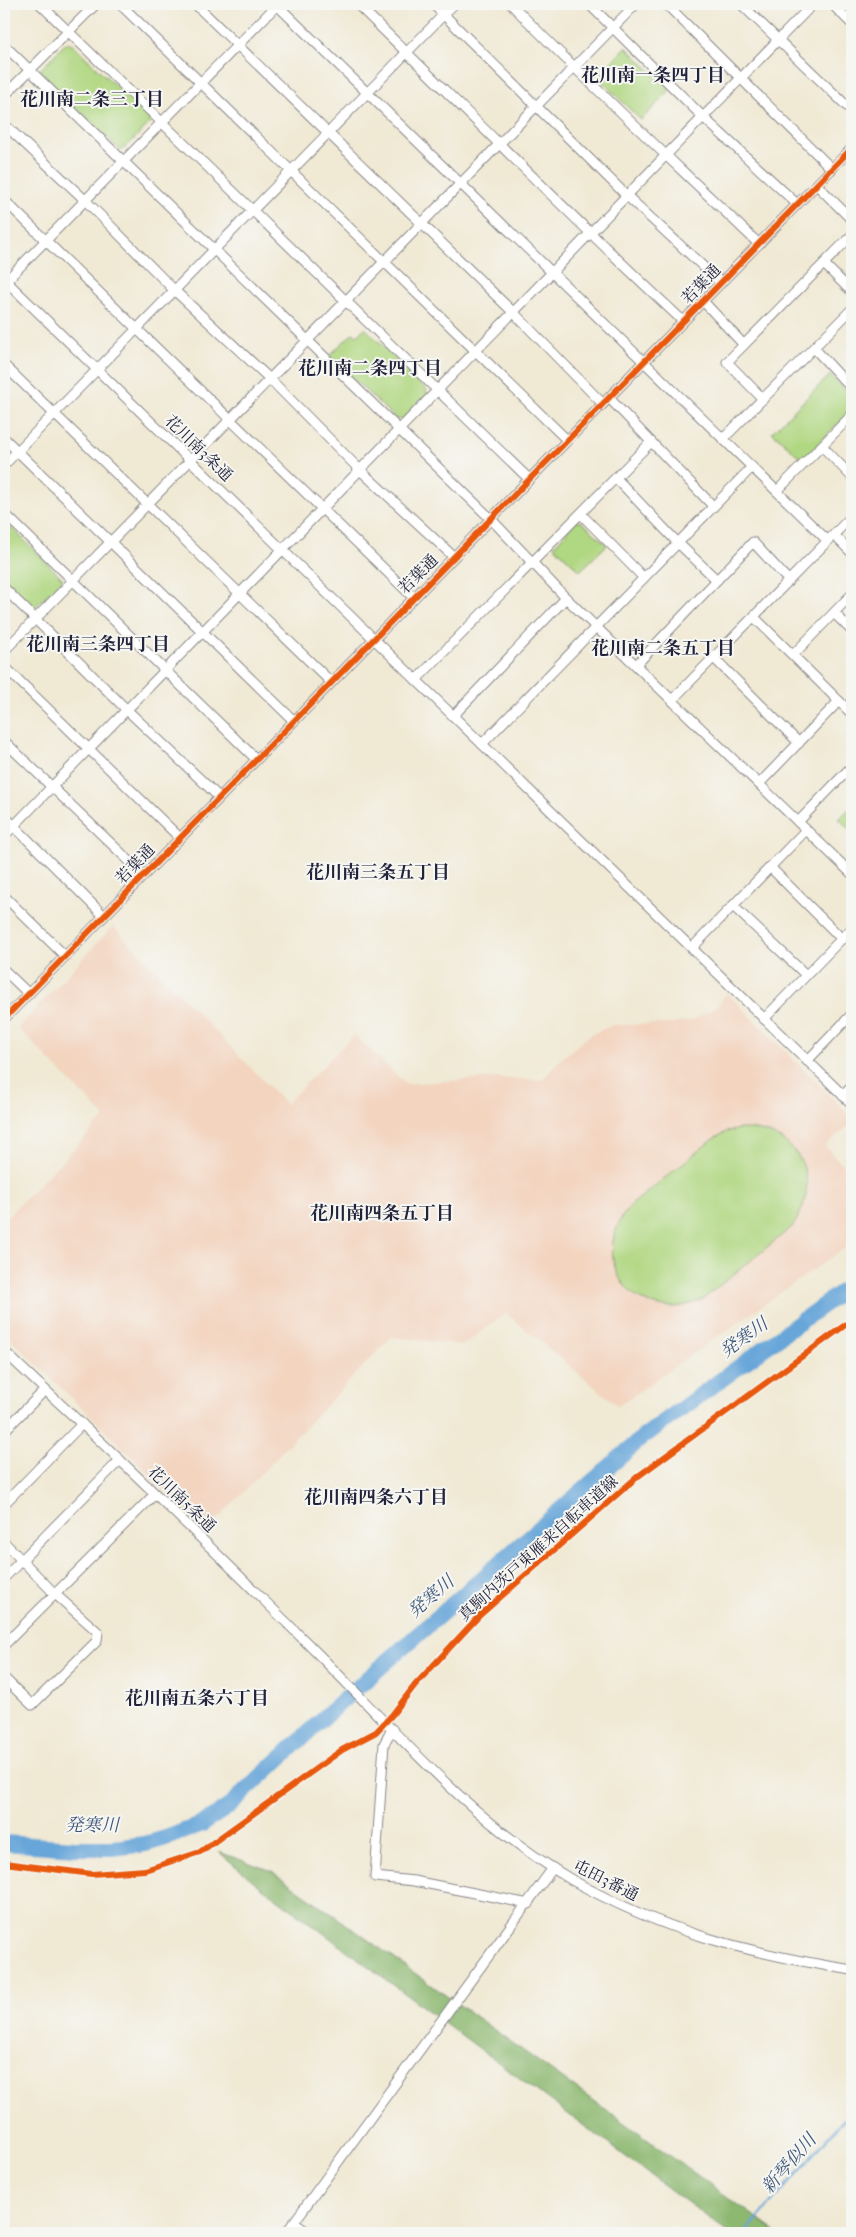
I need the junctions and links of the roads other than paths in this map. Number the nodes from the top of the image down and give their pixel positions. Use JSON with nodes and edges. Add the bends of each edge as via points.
{"nodes":[{"id":1,"x":40,"y":4,"type":"edge"},
{"id":2,"x":96,"y":4,"type":"edge"},
{"id":3,"x":120,"y":4,"type":"edge"},
{"id":4,"x":195,"y":4,"type":"edge"},
{"id":5,"x":277,"y":4,"type":"edge"},
{"id":6,"x":357,"y":4,"type":"edge"},
{"id":7,"x":433,"y":4,"type":"edge"},
{"id":8,"x":454,"y":4,"type":"edge"},
{"id":9,"x":511,"y":4,"type":"edge"},
{"id":10,"x":589,"y":4,"type":"edge"},
{"id":11,"x":636,"y":4,"type":"edge"},
{"id":12,"x":666,"y":4,"type":"edge"},
{"id":13,"x":742,"y":4,"type":"edge"},
{"id":14,"x":813,"y":4,"type":"edge"},
{"id":15,"x":832,"y":4,"type":"edge"},
{"id":16,"x":444,"y":14,"type":"junction"},
{"id":17,"x":852,"y":24,"type":"edge"},
{"id":18,"x":613,"y":27,"type":"junction"},
{"id":19,"x":69,"y":31,"type":"junction"},
{"id":20,"x":778,"y":40,"type":"junction"},
{"id":21,"x":4,"y":45,"type":"edge"},
{"id":22,"x":237,"y":45,"type":"junction"},
{"id":23,"x":407,"y":52,"type":"junction"},
{"id":24,"x":574,"y":68,"type":"junction"},
{"id":25,"x":29,"y":71,"type":"junction"},
{"id":26,"x":741,"y":78,"type":"junction"},
{"id":27,"x":200,"y":83,"type":"junction"},
{"id":28,"x":367,"y":93,"type":"junction"},
{"id":29,"x":4,"y":96,"type":"edge"},
{"id":30,"x":536,"y":107,"type":"junction"},
{"id":31,"x":852,"y":112,"type":"edge"},
{"id":32,"x":704,"y":117,"type":"junction"},
{"id":33,"x":161,"y":122,"type":"junction"},
{"id":34,"x":4,"y":124,"type":"edge"},
{"id":35,"x":329,"y":132,"type":"junction"},
{"id":36,"x":500,"y":143,"type":"junction"},
{"id":37,"x":852,"y":148,"type":"edge"},
{"id":38,"x":667,"y":155,"type":"junction"},
{"id":39,"x":123,"y":161,"type":"junction"},
{"id":40,"x":832,"y":169,"type":"junction"},
{"id":41,"x":291,"y":170,"type":"junction"},
{"id":42,"x":461,"y":184,"type":"junction"},
{"id":43,"x":817,"y":185,"type":"junction"},
{"id":44,"x":627,"y":196,"type":"junction"},
{"id":45,"x":4,"y":200,"type":"edge"},
{"id":46,"x":85,"y":200,"type":"junction"},
{"id":47,"x":797,"y":204,"type":"junction"},
{"id":48,"x":252,"y":210,"type":"junction"},
{"id":49,"x":852,"y":220,"type":"edge"},
{"id":50,"x":421,"y":224,"type":"junction"},
{"id":51,"x":852,"y":234,"type":"edge"},
{"id":52,"x":590,"y":235,"type":"junction"},
{"id":53,"x":45,"y":240,"type":"junction"},
{"id":54,"x":759,"y":244,"type":"junction"},
{"id":55,"x":213,"y":250,"type":"junction"},
{"id":56,"x":384,"y":263,"type":"junction"},
{"id":57,"x":824,"y":264,"type":"junction"},
{"id":58,"x":552,"y":273,"type":"junction"},
{"id":59,"x":4,"y":281,"type":"edge"},
{"id":60,"x":721,"y":282,"type":"junction"},
{"id":61,"x":174,"y":290,"type":"junction"},
{"id":62,"x":852,"y":292,"type":"edge"},
{"id":63,"x":346,"y":301,"type":"junction"},
{"id":64,"x":703,"y":302,"type":"junction"},
{"id":65,"x":514,"y":313,"type":"junction"},
{"id":66,"x":851,"y":313,"type":"edge"},
{"id":67,"x":683,"y":321,"type":"junction"},
{"id":68,"x":137,"y":328,"type":"junction"},
{"id":69,"x":308,"y":341,"type":"junction"},
{"id":70,"x":744,"y":344,"type":"junction"},
{"id":71,"x":814,"y":348,"type":"junction"},
{"id":72,"x":476,"y":352,"type":"junction"},
{"id":73,"x":645,"y":362,"type":"junction"},
{"id":74,"x":4,"y":365,"type":"edge"},
{"id":75,"x":97,"y":369,"type":"junction"},
{"id":76,"x":270,"y":379,"type":"junction"},
{"id":77,"x":852,"y":389,"type":"edge"},
{"id":78,"x":438,"y":391,"type":"junction"},
{"id":79,"x":763,"y":399,"type":"junction"},
{"id":80,"x":606,"y":401,"type":"junction"},
{"id":81,"x":53,"y":414,"type":"junction"},
{"id":82,"x":852,"y":415,"type":"edge"},
{"id":83,"x":231,"y":420,"type":"junction"},
{"id":84,"x":399,"y":430,"type":"junction"},
{"id":85,"x":4,"y":438,"type":"edge"},
{"id":86,"x":723,"y":439,"type":"junction"},
{"id":87,"x":567,"y":440,"type":"junction"},
{"id":88,"x":651,"y":442,"type":"junction"},
{"id":89,"x":822,"y":446,"type":"junction"},
{"id":90,"x":17,"y":451,"type":"junction"},
{"id":91,"x":191,"y":461,"type":"junction"},
{"id":92,"x":4,"y":465,"type":"edge"},
{"id":93,"x":752,"y":467,"type":"junction"},
{"id":94,"x":360,"y":470,"type":"junction"},
{"id":95,"x":852,"y":477,"type":"edge"},
{"id":96,"x":616,"y":478,"type":"junction"},
{"id":97,"x":529,"y":479,"type":"junction"},
{"id":98,"x":777,"y":491,"type":"junction"},
{"id":99,"x":148,"y":503,"type":"junction"},
{"id":100,"x":713,"y":506,"type":"junction"},
{"id":101,"x":323,"y":509,"type":"junction"},
{"id":102,"x":4,"y":513,"type":"edge"},
{"id":103,"x":581,"y":514,"type":"junction"},
{"id":104,"x":852,"y":516,"type":"edge"},
{"id":105,"x":491,"y":519,"type":"junction"},
{"id":106,"x":831,"y":538,"type":"junction"},
{"id":107,"x":112,"y":541,"type":"junction"},
{"id":108,"x":677,"y":542,"type":"junction"},
{"id":109,"x":282,"y":550,"type":"junction"},
{"id":110,"x":852,"y":553,"type":"edge"},
{"id":111,"x":454,"y":557,"type":"junction"},
{"id":112,"x":532,"y":564,"type":"junction"},
{"id":113,"x":643,"y":577,"type":"junction"},
{"id":114,"x":73,"y":580,"type":"junction"},
{"id":115,"x":717,"y":580,"type":"junction"},
{"id":116,"x":789,"y":581,"type":"junction"},
{"id":117,"x":4,"y":588,"type":"edge"},
{"id":118,"x":241,"y":593,"type":"junction"},
{"id":119,"x":852,"y":594,"type":"edge"},
{"id":120,"x":413,"y":597,"type":"junction"},
{"id":121,"x":566,"y":598,"type":"junction"},
{"id":122,"x":834,"y":613,"type":"junction"},
{"id":123,"x":754,"y":617,"type":"junction"},
{"id":124,"x":36,"y":618,"type":"junction"},
{"id":125,"x":595,"y":626,"type":"junction"},
{"id":126,"x":852,"y":631,"type":"edge"},
{"id":127,"x":202,"y":632,"type":"junction"},
{"id":128,"x":373,"y":638,"type":"junction"},
{"id":129,"x":4,"y":651,"type":"edge"},
{"id":130,"x":793,"y":655,"type":"junction"},
{"id":131,"x":714,"y":658,"type":"junction"},
{"id":132,"x":636,"y":665,"type":"junction"},
{"id":133,"x":4,"y":666,"type":"edge"},
{"id":134,"x":165,"y":670,"type":"junction"},
{"id":135,"x":416,"y":680,"type":"junction"},
{"id":136,"x":331,"y":682,"type":"junction"},
{"id":137,"x":672,"y":700,"type":"junction"},
{"id":138,"x":839,"y":701,"type":"junction"},
{"id":139,"x":127,"y":710,"type":"junction"},
{"id":140,"x":852,"y":714,"type":"edge"},
{"id":141,"x":453,"y":716,"type":"junction"},
{"id":142,"x":294,"y":720,"type":"junction"},
{"id":143,"x":4,"y":741,"type":"edge"},
{"id":144,"x":799,"y":743,"type":"junction"},
{"id":145,"x":482,"y":744,"type":"junction"},
{"id":146,"x":88,"y":750,"type":"junction"},
{"id":147,"x":256,"y":759,"type":"junction"},
{"id":148,"x":852,"y":766,"type":"edge"},
{"id":149,"x":759,"y":784,"type":"junction"},
{"id":150,"x":51,"y":788,"type":"junction"},
{"id":151,"x":220,"y":797,"type":"junction"},
{"id":152,"x":4,"y":816,"type":"edge"},
{"id":153,"x":798,"y":822,"type":"junction"},
{"id":154,"x":14,"y":826,"type":"junction"},
{"id":155,"x":806,"y":830,"type":"junction"},
{"id":156,"x":4,"y":836,"type":"edge"},
{"id":157,"x":180,"y":838,"type":"junction"},
{"id":158,"x":770,"y":867,"type":"junction"},
{"id":159,"x":852,"y":874,"type":"edge"},
{"id":160,"x":144,"y":875,"type":"junction"},
{"id":161,"x":4,"y":896,"type":"edge"},
{"id":162,"x":733,"y":906,"type":"junction"},
{"id":163,"x":104,"y":916,"type":"junction"},
{"id":164,"x":852,"y":930,"type":"edge"},
{"id":165,"x":842,"y":939,"type":"junction"},
{"id":166,"x":692,"y":948,"type":"junction"},
{"id":167,"x":66,"y":956,"type":"junction"},
{"id":168,"x":4,"y":970,"type":"edge"},
{"id":169,"x":806,"y":975,"type":"junction"},
{"id":170,"x":29,"y":994,"type":"junction"},
{"id":171,"x":852,"y":1014,"type":"edge"},
{"id":172,"x":4,"y":1019,"type":"edge"},
{"id":173,"x":764,"y":1019,"type":"junction"},
{"id":174,"x":807,"y":1061,"type":"junction"},
{"id":175,"x":852,"y":1086,"type":"edge"},
{"id":176,"x":843,"y":1096,"type":"junction"},
{"id":177,"x":852,"y":1104,"type":"edge"},
{"id":178,"x":4,"y":1352,"type":"edge"},
{"id":179,"x":44,"y":1390,"type":"junction"},
{"id":180,"x":82,"y":1424,"type":"junction"},
{"id":181,"x":4,"y":1431,"type":"edge"},
{"id":182,"x":120,"y":1460,"type":"junction"},
{"id":183,"x":155,"y":1494,"type":"junction"},
{"id":184,"x":4,"y":1504,"type":"edge"},
{"id":185,"x":4,"y":1542,"type":"edge"},
{"id":186,"x":22,"y":1560,"type":"junction"},
{"id":187,"x":4,"y":1578,"type":"edge"},
{"id":188,"x":55,"y":1594,"type":"junction"},
{"id":189,"x":4,"y":1645,"type":"edge"},
{"id":190,"x":4,"y":1678,"type":"edge"},
{"id":191,"x":392,"y":1729,"type":"junction"},
{"id":192,"x":553,"y":1868,"type":"junction"},
{"id":193,"x":529,"y":1904,"type":"junction"},
{"id":194,"x":852,"y":1970,"type":"edge"},
{"id":195,"x":294,"y":2222,"type":"junction"},
{"id":196,"x":286,"y":2233,"type":"edge"},
{"id":197,"x":309,"y":2233,"type":"edge"}],
"edges":[{"from":1,"to":19,"type":"street"},
{"from":2,"to":19,"type":"street"},
{"from":3,"to":27,"type":"street"},
{"from":4,"to":22,"type":"street"},
{"from":5,"to":22,"type":"street"},
{"from":5,"to":28,"type":"street"},
{"from":6,"to":23,"type":"street"},
{"from":7,"to":16,"type":"street"},
{"from":8,"to":16,"type":"street"},
{"from":9,"to":24,"type":"street"},
{"from":10,"to":18,"type":"street"},
{"from":11,"to":18,"type":"street"},
{"from":12,"to":26,"type":"street"},
{"from":13,"to":20,"type":"street"},
{"from":14,"to":20,"type":"street"},
{"from":15,"to":17,"type":"street"},
{"from":16,"to":23,"type":"street"},
{"from":16,"to":30,"type":"street"},
{"from":18,"to":24,"type":"street"},
{"from":18,"to":32,"type":"street"},
{"from":19,"to":25,"type":"street"},
{"from":19,"to":33,"type":"street"},
{"from":20,"to":26,"type":"street"},
{"from":20,"to":31,"type":"street"},
{"from":21,"to":25,"type":"street"},
{"from":22,"to":27,"type":"street"},
{"from":22,"to":35,"type":"street"},
{"from":23,"to":28,"type":"street"},
{"from":23,"to":36,"type":"street"},
{"from":24,"to":30,"type":"street"},
{"from":24,"to":38,"type":"street"},
{"from":25,"to":29,"type":"street"},
{"from":25,"to":39,"type":"street"},
{"from":26,"to":32,"type":"street"},
{"from":26,"to":40,"type":"street"},
{"from":27,"to":33,"type":"street"},
{"from":27,"to":41,"type":"street"},
{"from":28,"to":35,"type":"street"},
{"from":28,"to":42,"type":"street"},
{"from":30,"to":36,"type":"street"},
{"from":30,"to":44,"type":"street"},
{"from":32,"to":38,"type":"street"},
{"from":32,"to":47,"type":"street"},
{"from":33,"to":39,"type":"street"},
{"from":33,"to":48,"type":"street"},
{"from":34,"to":46,"type":"street"},
{"from":35,"to":41,"type":"street"},
{"from":35,"to":50,"type":"street"},
{"from":36,"to":42,"type":"street"},
{"from":36,"to":52,"type":"street"},
{"from":37,"to":40,"type":"street","name":"若葉通"},
{"from":38,"to":44,"type":"street"},
{"from":38,"to":54,"type":"street"},
{"from":39,"to":46,"type":"street"},
{"from":39,"to":55,"type":"street"},
{"from":40,"to":43,"type":"street","name":"若葉通"},
{"from":41,"to":48,"type":"street"},
{"from":41,"to":56,"type":"street"},
{"from":42,"to":50,"type":"street"},
{"from":42,"to":58,"type":"street"},
{"from":43,"to":47,"type":"street","name":"若葉通"},
{"from":43,"to":49,"type":"street"},
{"from":44,"to":52,"type":"street"},
{"from":44,"to":60,"type":"street"},
{"from":45,"to":53,"type":"street"},
{"from":46,"to":53,"type":"street"},
{"from":46,"to":61,"type":"street"},
{"from":47,"to":54,"type":"street","name":"若葉通"},
{"from":48,"to":55,"type":"street"},
{"from":48,"to":63,"type":"street"},
{"from":50,"to":56,"type":"street"},
{"from":50,"to":65,"type":"street"},
{"from":51,"to":57,"type":"street"},
{"from":52,"to":58,"type":"street"},
{"from":52,"to":67,"type":"street"},
{"from":53,"to":59,"type":"street"},
{"from":53,"to":68,"type":"street"},
{"from":54,"to":60,"type":"street","name":"若葉通"},
{"from":55,"to":61,"type":"street"},
{"from":55,"to":69,"type":"street"},
{"from":56,"to":63,"type":"street"},
{"from":56,"to":72,"type":"street"},
{"from":57,"to":62,"type":"street"},
{"from":57,"to":70,"type":"street"},
{"from":58,"to":65,"type":"street"},
{"from":58,"to":73,"type":"street"},
{"from":59,"to":75,"type":"street","name":"花川南3条通"},
{"from":60,"to":64,"type":"street","name":"若葉通"},
{"from":61,"to":68,"type":"street"},
{"from":61,"to":76,"type":"street"},
{"from":63,"to":69,"type":"street"},
{"from":63,"to":78,"type":"street"},
{"from":64,"to":67,"type":"street","name":"若葉通"},
{"from":64,"to":70,"type":"street"},
{"from":65,"to":72,"type":"street"},
{"from":65,"to":80,"type":"street"},
{"from":66,"to":71,"type":"street"},
{"from":67,"to":73,"type":"street","name":"若葉通"},
{"from":68,"to":75,"type":"street"},
{"from":68,"to":83,"type":"street"},
{"from":69,"to":76,"type":"street"},
{"from":69,"to":84,"type":"street"},
{"from":70,"to":79,"type":"street","via":[[727,362]]},
{"from":71,"to":77,"type":"street"},
{"from":71,"to":79,"type":"street"},
{"from":72,"to":78,"type":"street"},
{"from":72,"to":87,"type":"street"},
{"from":73,"to":80,"type":"street","name":"若葉通"},
{"from":73,"to":86,"type":"street"},
{"from":74,"to":81,"type":"street"},
{"from":75,"to":81,"type":"street"},
{"from":75,"to":91,"type":"street","name":"花川南3条通"},
{"from":76,"to":83,"type":"street"},
{"from":76,"to":94,"type":"street"},
{"from":78,"to":84,"type":"street"},
{"from":78,"to":97,"type":"street"},
{"from":79,"to":86,"type":"street"},
{"from":80,"to":87,"type":"street","name":"若葉通"},
{"from":80,"to":88,"type":"street"},
{"from":81,"to":90,"type":"street"},
{"from":81,"to":99,"type":"street"},
{"from":82,"to":89,"type":"street"},
{"from":83,"to":91,"type":"street"},
{"from":83,"to":101,"type":"street"},
{"from":84,"to":94,"type":"street"},
{"from":84,"to":105,"type":"street"},
{"from":85,"to":90,"type":"street"},
{"from":86,"to":93,"type":"street"},
{"from":87,"to":97,"type":"street","name":"若葉通"},
{"from":88,"to":96,"type":"street"},
{"from":88,"to":100,"type":"street"},
{"from":89,"to":95,"type":"street"},
{"from":89,"to":98,"type":"street"},
{"from":90,"to":92,"type":"street"},
{"from":90,"to":107,"type":"street"},
{"from":91,"to":99,"type":"street"},
{"from":91,"to":109,"type":"street","name":"花川南3条通"},
{"from":93,"to":98,"type":"street"},
{"from":93,"to":100,"type":"street"},
{"from":94,"to":101,"type":"street"},
{"from":94,"to":111,"type":"street"},
{"from":96,"to":103,"type":"street"},
{"from":96,"to":108,"type":"street"},
{"from":97,"to":105,"type":"street","name":"若葉通"},
{"from":98,"to":106,"type":"street"},
{"from":99,"to":107,"type":"street"},
{"from":99,"to":118,"type":"street"},
{"from":100,"to":108,"type":"street"},
{"from":101,"to":109,"type":"street"},
{"from":101,"to":120,"type":"street"},
{"from":102,"to":114,"type":"street"},
{"from":103,"to":112,"type":"street"},
{"from":103,"to":113,"type":"street"},
{"from":104,"to":106,"type":"street"},
{"from":105,"to":111,"type":"street","name":"若葉通"},
{"from":105,"to":112,"type":"street"},
{"from":106,"to":110,"type":"street"},
{"from":106,"to":116,"type":"street"},
{"from":107,"to":114,"type":"street"},
{"from":107,"to":127,"type":"street"},
{"from":108,"to":113,"type":"street"},
{"from":108,"to":115,"type":"street"},
{"from":109,"to":118,"type":"street"},
{"from":109,"to":128,"type":"street","name":"花川南3条通"},
{"from":111,"to":120,"type":"street","name":"若葉通"},
{"from":112,"to":121,"type":"street"},
{"from":112,"to":135,"type":"street"},
{"from":113,"to":125,"type":"street"},
{"from":114,"to":124,"type":"street"},
{"from":114,"to":134,"type":"street"},
{"from":115,"to":116,"type":"street","via":[[753,542]]},
{"from":115,"to":132,"type":"street"},
{"from":116,"to":123,"type":"street"},
{"from":117,"to":124,"type":"street"},
{"from":118,"to":127,"type":"street"},
{"from":118,"to":136,"type":"street"},
{"from":119,"to":122,"type":"street"},
{"from":120,"to":128,"type":"street","name":"若葉通"},
{"from":121,"to":125,"type":"street"},
{"from":121,"to":141,"type":"street"},
{"from":122,"to":126,"type":"street"},
{"from":122,"to":130,"type":"street"},
{"from":123,"to":130,"type":"street"},
{"from":123,"to":131,"type":"street"},
{"from":124,"to":129,"type":"street"},
{"from":124,"to":139,"type":"street"},
{"from":125,"to":132,"type":"street"},
{"from":125,"to":145,"type":"street"},
{"from":127,"to":134,"type":"street"},
{"from":127,"to":142,"type":"street"},
{"from":128,"to":135,"type":"street","name":"花川南3条通"},
{"from":128,"to":136,"type":"street","name":"若葉通"},
{"from":130,"to":138,"type":"street"},
{"from":131,"to":137,"type":"street"},
{"from":131,"to":144,"type":"street"},
{"from":132,"to":137,"type":"street"},
{"from":133,"to":146,"type":"street"},
{"from":134,"to":139,"type":"street"},
{"from":134,"to":147,"type":"street"},
{"from":135,"to":141,"type":"street","name":"花川南3条通"},
{"from":136,"to":142,"type":"street","name":"若葉通"},
{"from":137,"to":149,"type":"street"},
{"from":138,"to":140,"type":"street"},
{"from":138,"to":144,"type":"street"},
{"from":139,"to":146,"type":"street"},
{"from":139,"to":151,"type":"street"},
{"from":141,"to":145,"type":"street","name":"花川南3条通"},
{"from":142,"to":147,"type":"street","name":"若葉通"},
{"from":143,"to":150,"type":"street"},
{"from":144,"to":149,"type":"street"},
{"from":145,"to":166,"type":"street","name":"花川南3条通"},
{"from":146,"to":150,"type":"street"},
{"from":146,"to":157,"type":"street"},
{"from":147,"to":151,"type":"street","name":"若葉通"},
{"from":148,"to":153,"type":"street"},
{"from":149,"to":153,"type":"street"},
{"from":150,"to":154,"type":"street"},
{"from":150,"to":160,"type":"street"},
{"from":151,"to":157,"type":"street","name":"若葉通"},
{"from":152,"to":154,"type":"street"},
{"from":153,"to":155,"type":"street"},
{"from":154,"to":156,"type":"street"},
{"from":154,"to":163,"type":"street"},
{"from":155,"to":158,"type":"street"},
{"from":155,"to":159,"type":"street"},
{"from":157,"to":160,"type":"street","name":"若葉通"},
{"from":158,"to":162,"type":"street"},
{"from":158,"to":165,"type":"street"},
{"from":160,"to":163,"type":"street","name":"若葉通"},
{"from":161,"to":167,"type":"street"},
{"from":162,"to":166,"type":"street"},
{"from":162,"to":169,"type":"street"},
{"from":163,"to":167,"type":"street","name":"若葉通"},
{"from":164,"to":165,"type":"street"},
{"from":165,"to":169,"type":"street"},
{"from":166,"to":173,"type":"street","name":"花川南3条通"},
{"from":167,"to":170,"type":"street","name":"若葉通"},
{"from":168,"to":170,"type":"street"},
{"from":169,"to":173,"type":"street"},
{"from":170,"to":172,"type":"street","name":"若葉通"},
{"from":171,"to":174,"type":"street"},
{"from":173,"to":174,"type":"street","name":"花川南3条通"},
{"from":174,"to":176,"type":"street","name":"花川南3条通"},
{"from":175,"to":176,"type":"street"},
{"from":176,"to":177,"type":"street","name":"花川南3条通"},
{"from":178,"to":179,"type":"street","name":"花川南5条通"},
{"from":179,"to":180,"type":"street","name":"花川南5条通"},
{"from":179,"to":181,"type":"street"},
{"from":180,"to":182,"type":"street","name":"花川南5条通"},
{"from":180,"to":184,"type":"street"},
{"from":182,"to":183,"type":"street","name":"花川南5条通"},
{"from":182,"to":186,"type":"street"},
{"from":183,"to":188,"type":"street"},
{"from":183,"to":191,"type":"street","name":"花川南5条通"},
{"from":185,"to":186,"type":"street"},
{"from":186,"to":187,"type":"street"},
{"from":186,"to":188,"type":"street"},
{"from":188,"to":189,"type":"street"},
{"from":188,"to":190,"type":"street","via":[[98,1632],[97,1640],[32,1705]]},
{"from":191,"to":192,"type":"street","name":"屯田3番通","via":[[432,1770],[496,1826]]},
{"from":191,"to":193,"type":"street","via":[[384,1744],[375,1877],[414,1880]]},
{"from":192,"to":193,"type":"street"},
{"from":192,"to":194,"type":"street","name":"屯田3番通","via":[[618,1904],[690,1934],[774,1956]]},
{"from":193,"to":195,"type":"street"},
{"from":195,"to":196,"type":"street"},
{"from":195,"to":197,"type":"street"}]}
